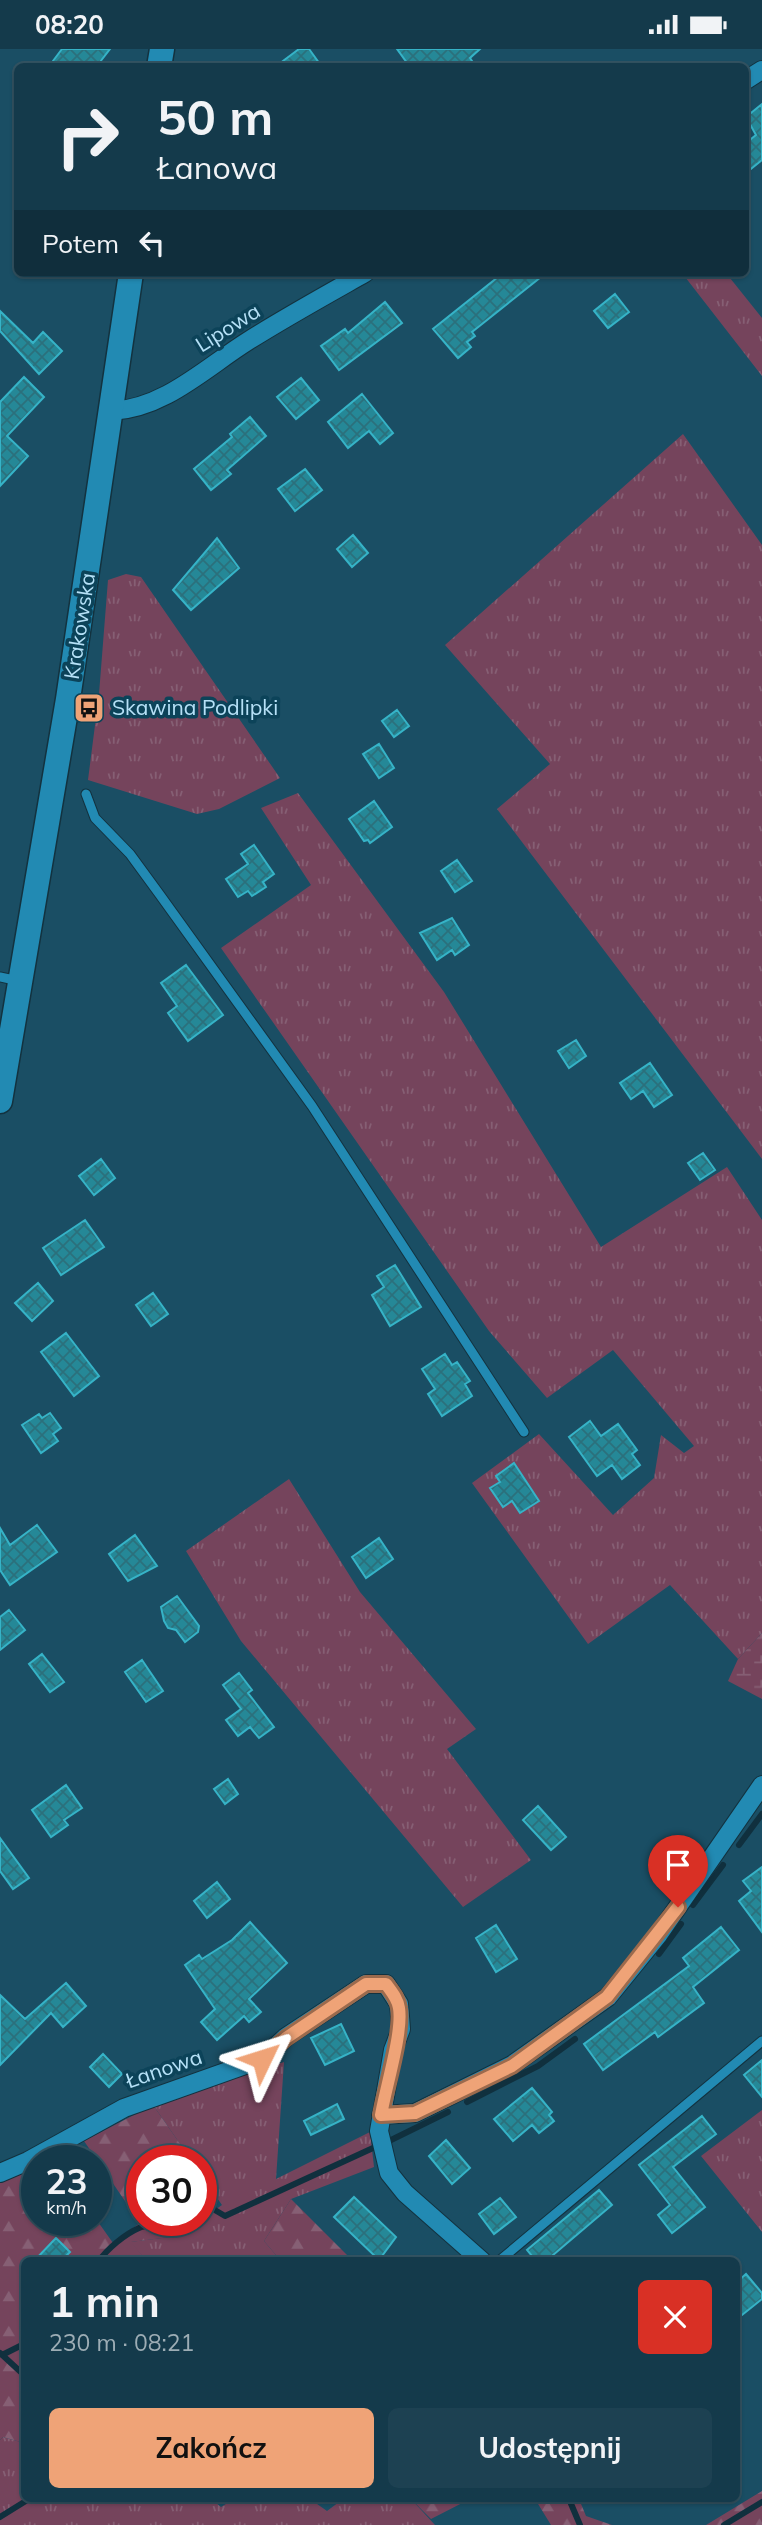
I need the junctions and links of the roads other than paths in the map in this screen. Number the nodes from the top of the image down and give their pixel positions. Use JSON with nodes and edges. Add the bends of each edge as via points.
{"nodes":[{"id":1,"x":130,"y":277,"type":"edge"},
{"id":2,"x":358,"y":277,"type":"edge"},
{"id":3,"x":112,"y":411,"type":"junction"},
{"id":4,"x":86,"y":794,"type":"dead end"},
{"id":5,"x":11,"y":979,"type":"edge"},
{"id":6,"x":0,"y":1101,"type":"edge"},
{"id":7,"x":524,"y":1433,"type":"dead end"},
{"id":8,"x":762,"y":1785,"type":"edge"},
{"id":9,"x":762,"y":2041,"type":"edge"},
{"id":10,"x":381,"y":2115,"type":"junction"},
{"id":11,"x":0,"y":2173,"type":"edge"},
{"id":12,"x":477,"y":2257,"type":"edge"},
{"id":13,"x":504,"y":2257,"type":"edge"}],
"edges":[{"from":1,"to":3,"type":"main road","name":"Krakowska"},
{"from":2,"to":3,"type":"street","name":"Lipowa","via":[[251,339],[156,402],[136,410]]},
{"from":3,"to":5,"type":"main road","name":"Krakowska"},
{"from":4,"to":7,"type":"lane","via":[[95,818],[130,855],[312,1106]]},
{"from":5,"to":6,"type":"main road","name":"Krakowska"},
{"from":8,"to":10,"type":"street","via":[[659,1934],[607,1997],[512,2066],[415,2113]]},
{"from":9,"to":13,"type":"lane"},
{"from":10,"to":11,"type":"street","name":"Łanowa","via":[[401,2029],[399,2004],[386,1984],[366,1984],[262,2059],[124,2108]]},
{"from":10,"to":12,"type":"street","name":"Łanowa","via":[[379,2131],[389,2173]]}]}
